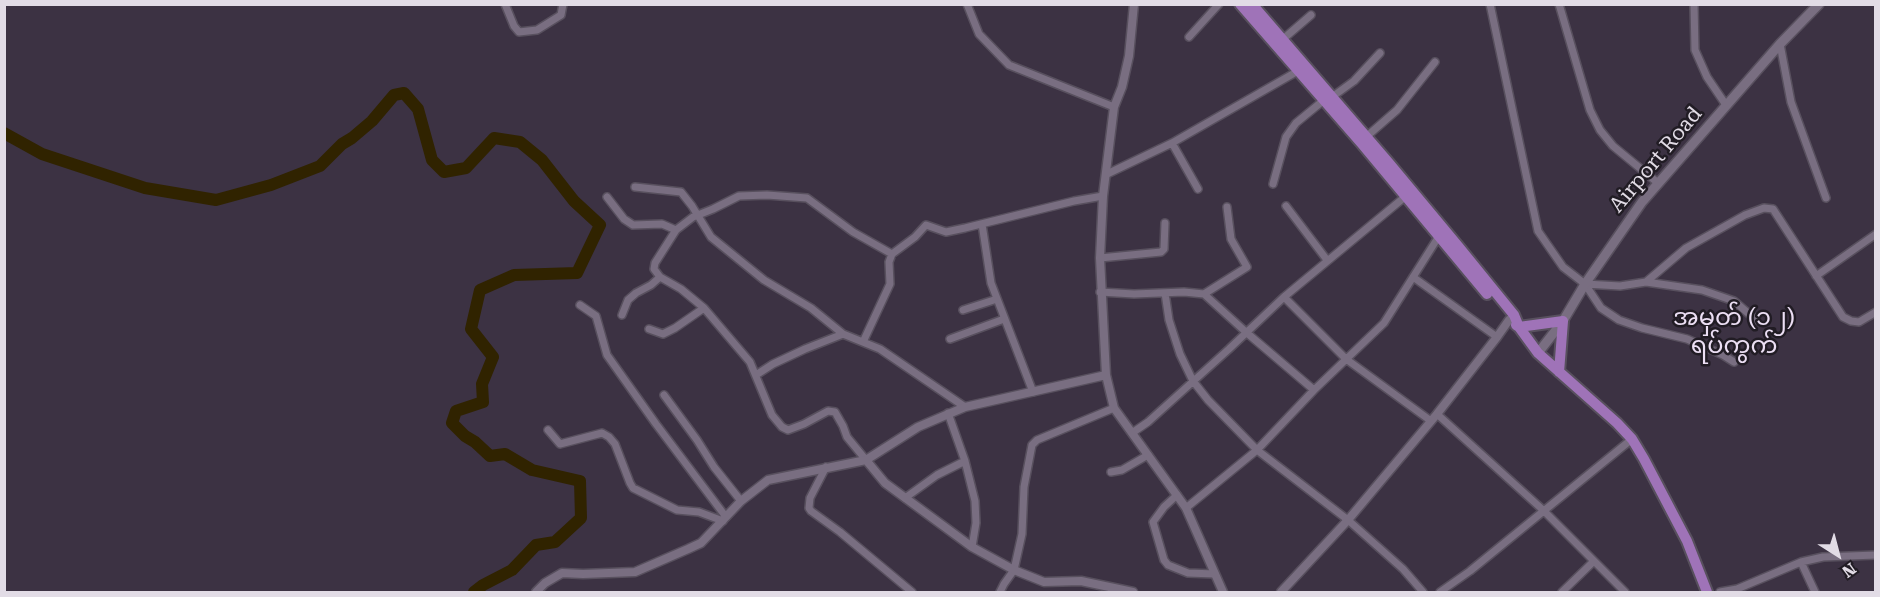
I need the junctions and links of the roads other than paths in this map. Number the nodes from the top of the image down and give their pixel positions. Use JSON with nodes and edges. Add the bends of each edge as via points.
{"nodes":[{"id":1,"x":505,"y":4,"type":"edge"},
{"id":2,"x":563,"y":4,"type":"edge"},
{"id":3,"x":967,"y":4,"type":"edge"},
{"id":4,"x":1134,"y":4,"type":"edge"},
{"id":5,"x":1219,"y":4,"type":"edge"},
{"id":6,"x":1240,"y":4,"type":"edge"},
{"id":7,"x":1252,"y":4,"type":"edge"},
{"id":8,"x":1490,"y":4,"type":"edge"},
{"id":9,"x":1559,"y":4,"type":"edge"},
{"id":10,"x":1694,"y":4,"type":"edge"},
{"id":11,"x":1819,"y":4,"type":"edge"},
{"id":12,"x":1311,"y":15,"type":"dead end"},
{"id":13,"x":1189,"y":37,"type":"dead end"},
{"id":14,"x":1282,"y":40,"type":"junction"},
{"id":15,"x":1780,"y":44,"type":"junction"},
{"id":16,"x":1380,"y":53,"type":"dead end"},
{"id":17,"x":1435,"y":62,"type":"dead end"},
{"id":18,"x":1298,"y":71,"type":"junction"},
{"id":19,"x":1328,"y":98,"type":"junction"},
{"id":20,"x":1726,"y":105,"type":"junction"},
{"id":21,"x":1114,"y":106,"type":"junction"},
{"id":22,"x":1366,"y":137,"type":"junction"},
{"id":23,"x":1172,"y":143,"type":"junction"},
{"id":24,"x":1107,"y":174,"type":"junction"},
{"id":25,"x":1658,"y":183,"type":"junction"},
{"id":26,"x":1273,"y":184,"type":"dead end"},
{"id":27,"x":635,"y":187,"type":"dead end"},
{"id":28,"x":1198,"y":189,"type":"dead end"},
{"id":29,"x":1103,"y":196,"type":"junction"},
{"id":30,"x":1406,"y":196,"type":"junction"},
{"id":31,"x":607,"y":197,"type":"dead end"},
{"id":32,"x":1826,"y":198,"type":"dead end"},
{"id":33,"x":1286,"y":206,"type":"dead end"},
{"id":34,"x":1227,"y":207,"type":"dead end"},
{"id":35,"x":697,"y":215,"type":"junction"},
{"id":36,"x":1165,"y":223,"type":"dead end"},
{"id":37,"x":982,"y":224,"type":"junction"},
{"id":38,"x":676,"y":230,"type":"junction"},
{"id":39,"x":1875,"y":234,"type":"edge"},
{"id":40,"x":1439,"y":236,"type":"junction"},
{"id":41,"x":892,"y":254,"type":"junction"},
{"id":42,"x":1100,"y":258,"type":"junction"},
{"id":43,"x":1327,"y":260,"type":"junction"},
{"id":44,"x":1816,"y":276,"type":"junction"},
{"id":45,"x":660,"y":277,"type":"junction"},
{"id":46,"x":1413,"y":277,"type":"junction"},
{"id":47,"x":1646,"y":282,"type":"junction"},
{"id":48,"x":1585,"y":284,"type":"junction"},
{"id":49,"x":1100,"y":292,"type":"junction"},
{"id":50,"x":1165,"y":293,"type":"junction"},
{"id":51,"x":1204,"y":294,"type":"junction"},
{"id":52,"x":1284,"y":297,"type":"junction"},
{"id":53,"x":997,"y":299,"type":"junction"},
{"id":54,"x":580,"y":305,"type":"dead end"},
{"id":55,"x":704,"y":308,"type":"junction"},
{"id":56,"x":963,"y":310,"type":"dead end"},
{"id":57,"x":1875,"y":312,"type":"edge"},
{"id":58,"x":622,"y":315,"type":"dead end"},
{"id":59,"x":1004,"y":319,"type":"junction"},
{"id":60,"x":1509,"y":320,"type":"junction"},
{"id":61,"x":1756,"y":320,"type":"dead end"},
{"id":62,"x":1563,"y":321,"type":"junction"},
{"id":63,"x":1520,"y":327,"type":"junction"},
{"id":64,"x":650,"y":329,"type":"dead end"},
{"id":65,"x":1247,"y":333,"type":"junction"},
{"id":66,"x":843,"y":334,"type":"junction"},
{"id":67,"x":1497,"y":337,"type":"junction"},
{"id":68,"x":950,"y":339,"type":"dead end"},
{"id":69,"x":863,"y":342,"type":"junction"},
{"id":70,"x":1538,"y":352,"type":"junction"},
{"id":71,"x":1346,"y":359,"type":"junction"},
{"id":72,"x":1734,"y":362,"type":"dead end"},
{"id":73,"x":1559,"y":372,"type":"junction"},
{"id":74,"x":756,"y":375,"type":"junction"},
{"id":75,"x":1106,"y":375,"type":"junction"},
{"id":76,"x":1193,"y":381,"type":"junction"},
{"id":77,"x":1314,"y":390,"type":"junction"},
{"id":78,"x":1033,"y":392,"type":"junction"},
{"id":79,"x":664,"y":394,"type":"dead end"},
{"id":80,"x":965,"y":407,"type":"junction"},
{"id":81,"x":1114,"y":408,"type":"junction"},
{"id":82,"x":948,"y":413,"type":"junction"},
{"id":83,"x":1434,"y":417,"type":"junction"},
{"id":84,"x":548,"y":430,"type":"dead end"},
{"id":85,"x":1132,"y":433,"type":"junction"},
{"id":86,"x":1632,"y":440,"type":"junction"},
{"id":87,"x":1257,"y":450,"type":"junction"},
{"id":88,"x":1148,"y":455,"type":"junction"},
{"id":89,"x":866,"y":460,"type":"junction"},
{"id":90,"x":965,"y":461,"type":"junction"},
{"id":91,"x":826,"y":467,"type":"junction"},
{"id":92,"x":1112,"y":472,"type":"dead end"},
{"id":93,"x":1177,"y":495,"type":"junction"},
{"id":94,"x":905,"y":498,"type":"junction"},
{"id":95,"x":741,"y":501,"type":"junction"},
{"id":96,"x":1186,"y":508,"type":"junction"},
{"id":97,"x":1543,"y":510,"type":"junction"},
{"id":98,"x":724,"y":519,"type":"junction"},
{"id":99,"x":1348,"y":520,"type":"junction"},
{"id":100,"x":972,"y":547,"type":"junction"},
{"id":101,"x":1875,"y":555,"type":"edge"},
{"id":102,"x":1594,"y":561,"type":"junction"},
{"id":103,"x":1801,"y":562,"type":"junction"},
{"id":104,"x":1014,"y":570,"type":"junction"},
{"id":105,"x":1215,"y":574,"type":"junction"},
{"id":106,"x":536,"y":592,"type":"edge"},
{"id":107,"x":912,"y":592,"type":"edge"},
{"id":108,"x":1000,"y":592,"type":"edge"},
{"id":109,"x":1133,"y":592,"type":"edge"},
{"id":110,"x":1223,"y":592,"type":"edge"},
{"id":111,"x":1281,"y":592,"type":"edge"},
{"id":112,"x":1423,"y":592,"type":"edge"},
{"id":113,"x":1440,"y":592,"type":"edge"},
{"id":114,"x":1562,"y":592,"type":"edge"},
{"id":115,"x":1626,"y":592,"type":"edge"},
{"id":116,"x":1707,"y":592,"type":"edge"},
{"id":117,"x":1720,"y":592,"type":"edge"},
{"id":118,"x":1815,"y":592,"type":"edge"}],
"edges":[{"from":1,"to":2,"type":"street","via":[[519,33],[537,30],[561,15]]},
{"from":3,"to":21,"type":"street","via":[[979,34],[1009,65]]},
{"from":4,"to":21,"type":"street","via":[[1130,56]]},
{"from":5,"to":13,"type":"street"},
{"from":6,"to":18,"type":"main road"},
{"from":7,"to":14,"type":"main road"},
{"from":8,"to":48,"type":"street","via":[[1538,231],[1563,267]]},
{"from":9,"to":25,"type":"street","via":[[1590,110],[1600,130],[1613,146]]},
{"from":10,"to":20,"type":"street","via":[[1695,50]]},
{"from":11,"to":15,"type":"main road","name":"Airport Road"},
{"from":12,"to":14,"type":"street"},
{"from":14,"to":19,"type":"main road"},
{"from":15,"to":20,"type":"main road","name":"Airport Road"},
{"from":15,"to":32,"type":"street","via":[[1791,102]]},
{"from":16,"to":19,"type":"street","via":[[1354,81]]},
{"from":17,"to":22,"type":"street","via":[[1397,110]]},
{"from":18,"to":19,"type":"main road"},
{"from":18,"to":23,"type":"street"},
{"from":19,"to":22,"type":"main road"},
{"from":19,"to":26,"type":"street","via":[[1296,123],[1286,137]]},
{"from":19,"to":30,"type":"main road"},
{"from":20,"to":25,"type":"main road","name":"Airport Road"},
{"from":21,"to":24,"type":"street"},
{"from":22,"to":63,"type":"main road"},
{"from":23,"to":24,"type":"street"},
{"from":23,"to":28,"type":"street"},
{"from":24,"to":29,"type":"street"},
{"from":25,"to":48,"type":"main road","name":"Airport Road"},
{"from":27,"to":35,"type":"street","via":[[681,192]]},
{"from":29,"to":37,"type":"street"},
{"from":29,"to":42,"type":"street"},
{"from":30,"to":40,"type":"main road"},
{"from":30,"to":43,"type":"street"},
{"from":31,"to":38,"type":"street","via":[[633,225],[662,224]]},
{"from":33,"to":43,"type":"street"},
{"from":34,"to":51,"type":"street","via":[[1231,239],[1247,267]]},
{"from":35,"to":38,"type":"street"},
{"from":35,"to":41,"type":"street","via":[[739,195],[807,198],[853,232]]},
{"from":35,"to":66,"type":"street","via":[[711,237],[764,280],[811,308]]},
{"from":36,"to":42,"type":"street","via":[[1161,252]]},
{"from":37,"to":41,"type":"street","via":[[946,231],[926,225]]},
{"from":37,"to":53,"type":"street"},
{"from":38,"to":45,"type":"street","via":[[655,263]]},
{"from":39,"to":44,"type":"street"},
{"from":40,"to":46,"type":"street"},
{"from":40,"to":60,"type":"main road"},
{"from":41,"to":69,"type":"street","via":[[890,284]]},
{"from":42,"to":49,"type":"street"},
{"from":43,"to":52,"type":"street"},
{"from":44,"to":47,"type":"street","via":[[1773,209],[1764,208],[1686,248]]},
{"from":44,"to":57,"type":"street","via":[[1843,317],[1859,321]]},
{"from":45,"to":55,"type":"street"},
{"from":45,"to":58,"type":"street","via":[[628,300]]},
{"from":46,"to":67,"type":"street"},
{"from":46,"to":71,"type":"street","via":[[1384,323]]},
{"from":47,"to":48,"type":"street","via":[[1620,286]]},
{"from":47,"to":61,"type":"street","via":[[1702,290],[1734,301]]},
{"from":48,"to":62,"type":"main road","name":"Airport Road"},
{"from":48,"to":72,"type":"street","via":[[1601,308],[1619,320],[1687,339]]},
{"from":49,"to":50,"type":"street"},
{"from":49,"to":75,"type":"street"},
{"from":50,"to":51,"type":"street"},
{"from":50,"to":76,"type":"street","via":[[1169,320]]},
{"from":51,"to":65,"type":"street"},
{"from":52,"to":65,"type":"street"},
{"from":52,"to":71,"type":"street"},
{"from":53,"to":56,"type":"street"},
{"from":53,"to":59,"type":"street"},
{"from":54,"to":98,"type":"street","via":[[596,316],[607,355]]},
{"from":55,"to":64,"type":"street","via":[[663,333]]},
{"from":55,"to":74,"type":"street","via":[[750,362]]},
{"from":59,"to":68,"type":"street"},
{"from":59,"to":78,"type":"street"},
{"from":60,"to":63,"type":"main road"},
{"from":60,"to":67,"type":"street"},
{"from":62,"to":63,"type":"main road"},
{"from":62,"to":70,"type":"main road","name":"Airport Road"},
{"from":62,"to":73,"type":"main road"},
{"from":63,"to":70,"type":"main road"},
{"from":65,"to":76,"type":"street"},
{"from":65,"to":77,"type":"street"},
{"from":66,"to":69,"type":"street"},
{"from":66,"to":74,"type":"street"},
{"from":67,"to":83,"type":"street"},
{"from":69,"to":80,"type":"street"},
{"from":70,"to":73,"type":"main road"},
{"from":71,"to":77,"type":"street"},
{"from":71,"to":83,"type":"street"},
{"from":73,"to":86,"type":"main road"},
{"from":74,"to":89,"type":"street","via":[[772,415],[782,428],[788,430],[828,411],[835,412],[847,437]]},
{"from":75,"to":78,"type":"street"},
{"from":75,"to":81,"type":"street"},
{"from":76,"to":85,"type":"street"},
{"from":76,"to":87,"type":"street"},
{"from":77,"to":87,"type":"street"},
{"from":78,"to":80,"type":"street"},
{"from":79,"to":95,"type":"street"},
{"from":80,"to":82,"type":"street"},
{"from":81,"to":85,"type":"street"},
{"from":81,"to":104,"type":"street","via":[[1032,445]]},
{"from":82,"to":89,"type":"street"},
{"from":82,"to":90,"type":"street"},
{"from":83,"to":97,"type":"street"},
{"from":83,"to":99,"type":"street"},
{"from":84,"to":98,"type":"street","via":[[560,444],[602,433],[615,444],[633,489],[677,510]]},
{"from":85,"to":88,"type":"street"},
{"from":86,"to":97,"type":"street"},
{"from":86,"to":116,"type":"main road","via":[[1687,541]]},
{"from":87,"to":96,"type":"street"},
{"from":87,"to":99,"type":"street"},
{"from":88,"to":92,"type":"street"},
{"from":88,"to":93,"type":"street"},
{"from":89,"to":91,"type":"street"},
{"from":89,"to":94,"type":"street","via":[[885,483]]},
{"from":90,"to":94,"type":"street"},
{"from":90,"to":100,"type":"street","via":[[975,501]]},
{"from":91,"to":95,"type":"street","via":[[768,480]]},
{"from":91,"to":107,"type":"street","via":[[810,498],[811,511]]},
{"from":93,"to":96,"type":"street"},
{"from":93,"to":105,"type":"street","via":[[1154,522],[1164,560],[1168,566],[1188,573]]},
{"from":94,"to":100,"type":"street"},
{"from":95,"to":98,"type":"street"},
{"from":96,"to":105,"type":"street"},
{"from":97,"to":102,"type":"street"},
{"from":97,"to":113,"type":"street"},
{"from":98,"to":106,"type":"street","via":[[701,543],[635,572],[562,573]]},
{"from":99,"to":111,"type":"street"},
{"from":99,"to":112,"type":"street"},
{"from":100,"to":104,"type":"street"},
{"from":101,"to":103,"type":"street"},
{"from":102,"to":114,"type":"street"},
{"from":102,"to":115,"type":"street"},
{"from":103,"to":117,"type":"street","via":[[1767,578]]},
{"from":103,"to":118,"type":"street"},
{"from":104,"to":108,"type":"street"},
{"from":104,"to":109,"type":"street","via":[[1044,582],[1081,581]]},
{"from":105,"to":110,"type":"street"}]}
